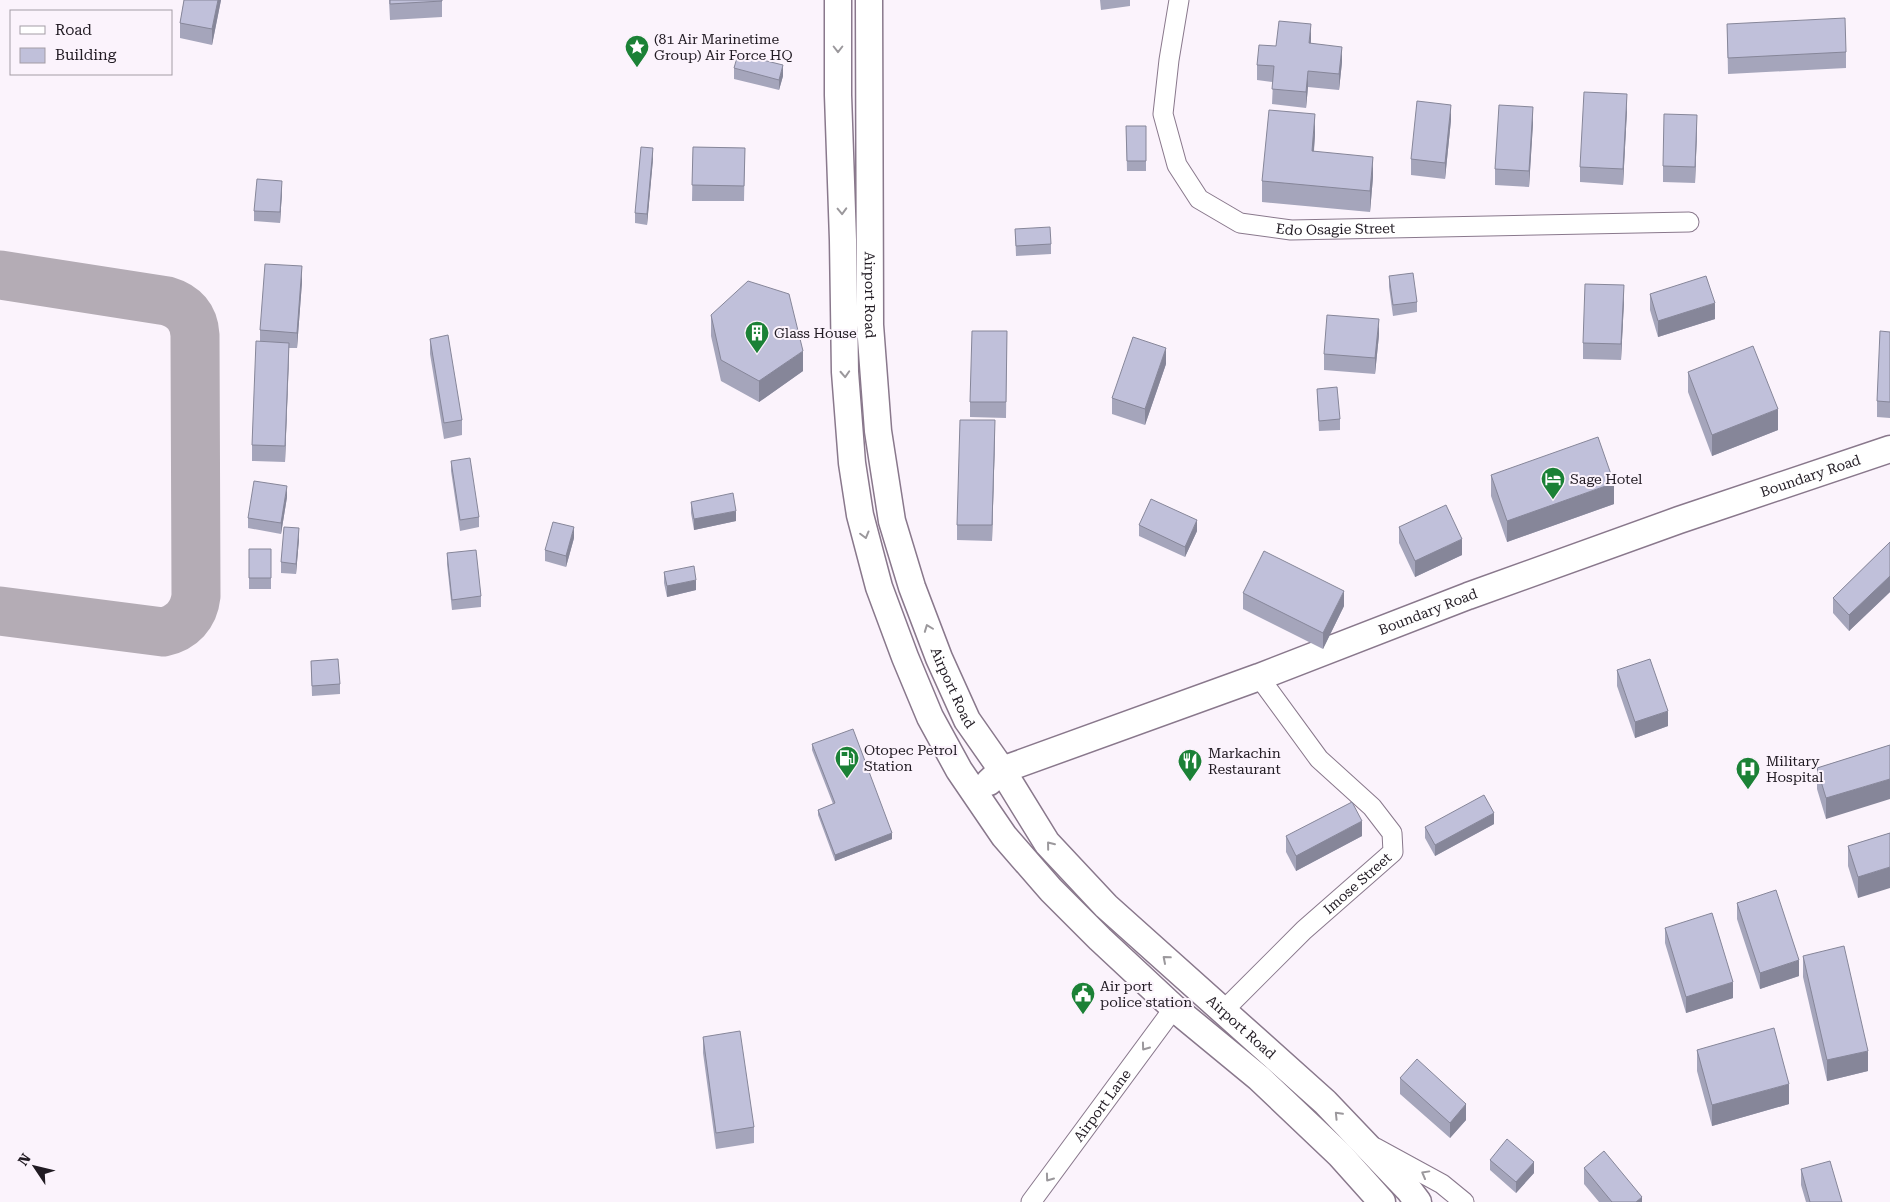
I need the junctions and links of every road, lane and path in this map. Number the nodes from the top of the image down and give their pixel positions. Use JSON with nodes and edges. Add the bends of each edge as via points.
{"nodes":[{"id":1,"x":838,"y":0,"type":"edge"},
{"id":2,"x":869,"y":0,"type":"edge"},
{"id":3,"x":1179,"y":0,"type":"edge"},
{"id":4,"x":1689,"y":222,"type":"dead end"},
{"id":5,"x":1890,"y":449,"type":"edge"},
{"id":6,"x":1259,"y":677,"type":"junction"},
{"id":7,"x":1002,"y":770,"type":"junction"},
{"id":8,"x":976,"y":795,"type":"junction"},
{"id":9,"x":1174,"y":1008,"type":"junction"},
{"id":10,"x":1224,"y":1010,"type":"junction"},
{"id":11,"x":1361,"y":1139,"type":"junction"},
{"id":12,"x":1340,"y":1155,"type":"junction"},
{"id":13,"x":1031,"y":1202,"type":"edge"},
{"id":14,"x":1382,"y":1202,"type":"edge"},
{"id":15,"x":1418,"y":1202,"type":"edge"},
{"id":16,"x":1464,"y":1202,"type":"edge"}],
"edges":[{"from":1,"to":8,"type":"main road","name":"Airport Road","one_way":true,"via":[[845,372],[852,463],[860,515],[879,587],[905,657],[930,717]]},
{"from":7,"to":2,"type":"main road","name":"Airport Road","one_way":true,"via":[[967,720],[943,667],[912,587],[892,521],[878,431],[870,325]]},
{"from":3,"to":4,"type":"street","name":"Edo Osagie Street","via":[[1164,114],[1177,165],[1199,199],[1240,224],[1291,230]]},
{"from":5,"to":6,"type":"main road","name":"Boundary Road","via":[[1486,589]]},
{"from":6,"to":7,"type":"main road","name":"Boundary Road"},
{"from":6,"to":10,"type":"street","name":"Imose Street","via":[[1319,759],[1372,807],[1392,833],[1393,852],[1304,930]]},
{"from":7,"to":8,"type":"main road","name":"Boundary Road"},
{"from":10,"to":7,"type":"main road","name":"Airport Road","one_way":true,"via":[[1106,906],[1047,843]]},
{"from":8,"to":9,"type":"main road","name":"Airport Road","via":[[1004,836],[1051,890]]},
{"from":9,"to":12,"type":"main road","name":"Airport Road","via":[[1259,1078]]},
{"from":9,"to":13,"type":"street","name":"Airport Lane","one_way":true},
{"from":11,"to":10,"type":"main road","name":"Airport Road","one_way":true},
{"from":11,"to":12,"type":"main road"},
{"from":11,"to":15,"type":"main road","name":"Airport Road"},
{"from":16,"to":11,"type":"street","one_way":true,"via":[[1442,1184]]},
{"from":12,"to":14,"type":"main road","name":"Airport Road"}]}
